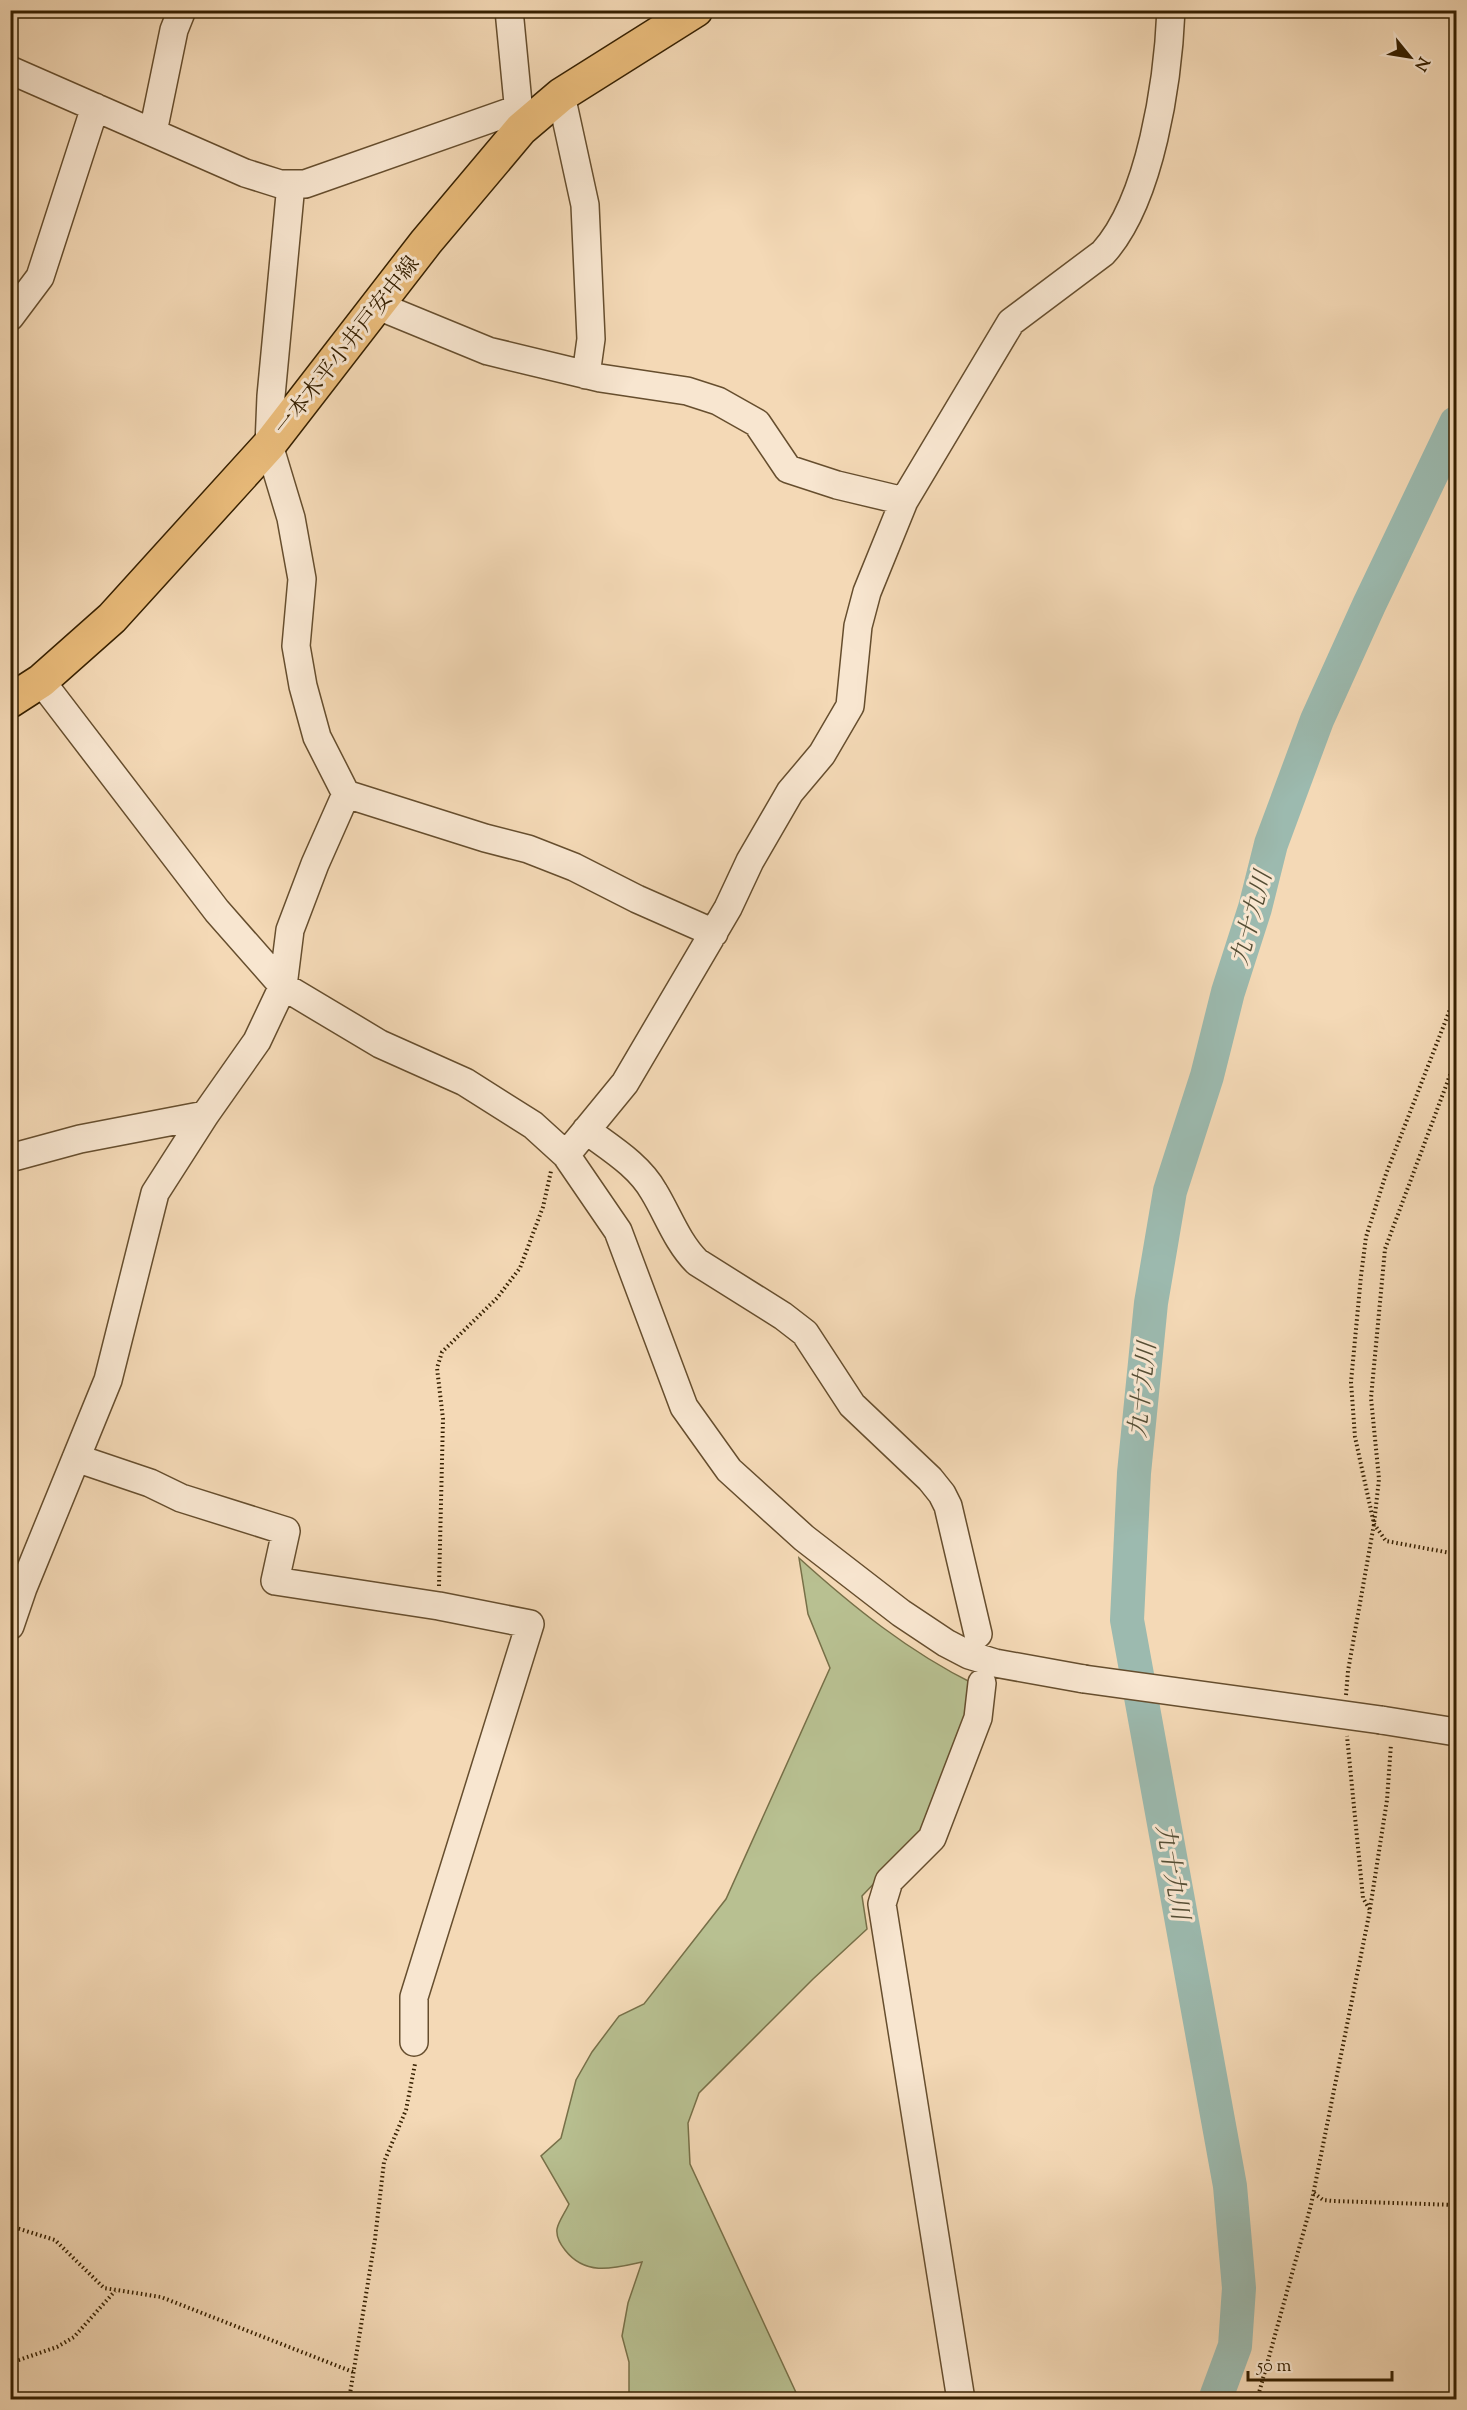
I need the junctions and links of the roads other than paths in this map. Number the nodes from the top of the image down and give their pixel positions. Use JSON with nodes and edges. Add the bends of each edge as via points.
{"nodes":[{"id":1,"x":182,"y":10,"type":"edge"},
{"id":2,"x":509,"y":10,"type":"edge"},
{"id":3,"x":696,"y":10,"type":"edge"},
{"id":4,"x":1171,"y":10,"type":"edge"},
{"id":5,"x":10,"y":70,"type":"edge"},
{"id":6,"x":561,"y":94,"type":"junction"},
{"id":7,"x":95,"y":107,"type":"junction"},
{"id":8,"x":520,"y":119,"type":"junction"},
{"id":9,"x":153,"y":132,"type":"junction"},
{"id":10,"x":291,"y":184,"type":"junction"},
{"id":11,"x":376,"y":305,"type":"junction"},
{"id":12,"x":10,"y":317,"type":"edge"},
{"id":13,"x":586,"y":375,"type":"junction"},
{"id":14,"x":268,"y":445,"type":"junction"},
{"id":15,"x":904,"y":501,"type":"junction"},
{"id":16,"x":41,"y":681,"type":"junction"},
{"id":17,"x":10,"y":701,"type":"edge"},
{"id":18,"x":346,"y":794,"type":"junction"},
{"id":19,"x":714,"y":933,"type":"junction"},
{"id":20,"x":283,"y":986,"type":"junction"},
{"id":21,"x":205,"y":1115,"type":"junction"},
{"id":22,"x":586,"y":1130,"type":"junction"},
{"id":23,"x":566,"y":1155,"type":"junction"},
{"id":24,"x":10,"y":1158,"type":"edge"},
{"id":25,"x":76,"y":1458,"type":"junction"},
{"id":26,"x":10,"y":1626,"type":"edge"},
{"id":27,"x":978,"y":1634,"type":"dead end"},
{"id":28,"x":982,"y":1683,"type":"dead end"},
{"id":29,"x":1456,"y":1732,"type":"edge"},
{"id":30,"x":414,"y":2042,"type":"road end"},
{"id":31,"x":961,"y":2400,"type":"edge"}],
"edges":[{"from":1,"to":9,"type":"street","via":[[174,30]]},
{"from":2,"to":8,"type":"street"},
{"from":3,"to":6,"type":"main road","name":"一本木平小井戸安中線"},
{"from":4,"to":15,"type":"street","via":[[1154,135],[1137,198],[1103,253],[1011,322]]},
{"from":5,"to":7,"type":"street"},
{"from":6,"to":8,"type":"main road","name":"一本木平小井戸安中線"},
{"from":6,"to":13,"type":"street","via":[[585,205],[591,339]]},
{"from":7,"to":9,"type":"street"},
{"from":7,"to":12,"type":"street","via":[[40,277]]},
{"from":8,"to":10,"type":"street","via":[[305,184]]},
{"from":8,"to":11,"type":"main road","name":"一本木平小井戸安中線"},
{"from":9,"to":10,"type":"street","via":[[245,173]]},
{"from":10,"to":14,"type":"street"},
{"from":11,"to":13,"type":"street","via":[[488,351]]},
{"from":11,"to":14,"type":"main road","name":"一本木平小井戸安中線"},
{"from":13,"to":15,"type":"street","via":[[687,391],[718,401],[757,423],[788,469]]},
{"from":14,"to":16,"type":"main road","name":"一本木平小井戸安中線","via":[[112,618]]},
{"from":14,"to":18,"type":"street","via":[[291,518],[302,579],[296,646],[303,686],[317,737]]},
{"from":15,"to":19,"type":"street","via":[[867,592],[858,626],[849,706],[822,754],[790,792]]},
{"from":16,"to":17,"type":"main road","name":"一本木平小井戸安中線"},
{"from":16,"to":20,"type":"street","via":[[217,911]]},
{"from":18,"to":19,"type":"street","via":[[528,849]]},
{"from":18,"to":20,"type":"street","via":[[290,930]]},
{"from":19,"to":22,"type":"street","via":[[626,1083]]},
{"from":20,"to":21,"type":"street","via":[[257,1041]]},
{"from":20,"to":23,"type":"street","via":[[380,1044],[465,1082],[533,1125]]},
{"from":21,"to":24,"type":"street","via":[[80,1139]]},
{"from":21,"to":25,"type":"street","via":[[155,1193],[108,1380]]},
{"from":22,"to":23,"type":"street"},
{"from":22,"to":27,"type":"street","via":[[640,1172],[688,1253],[805,1333],[852,1405],[930,1479],[948,1506]]},
{"from":23,"to":29,"type":"street","bridge":true,"via":[[618,1231],[684,1407],[729,1470],[804,1538],[946,1643],[995,1663],[1084,1679],[1386,1729]]},
{"from":25,"to":26,"type":"street"},
{"from":25,"to":30,"type":"street","via":[[181,1498],[286,1531],[275,1581],[530,1624],[414,1997]]},
{"from":28,"to":31,"type":"street","via":[[978,1718],[932,1838],[889,1881],[882,1904]]}]}
